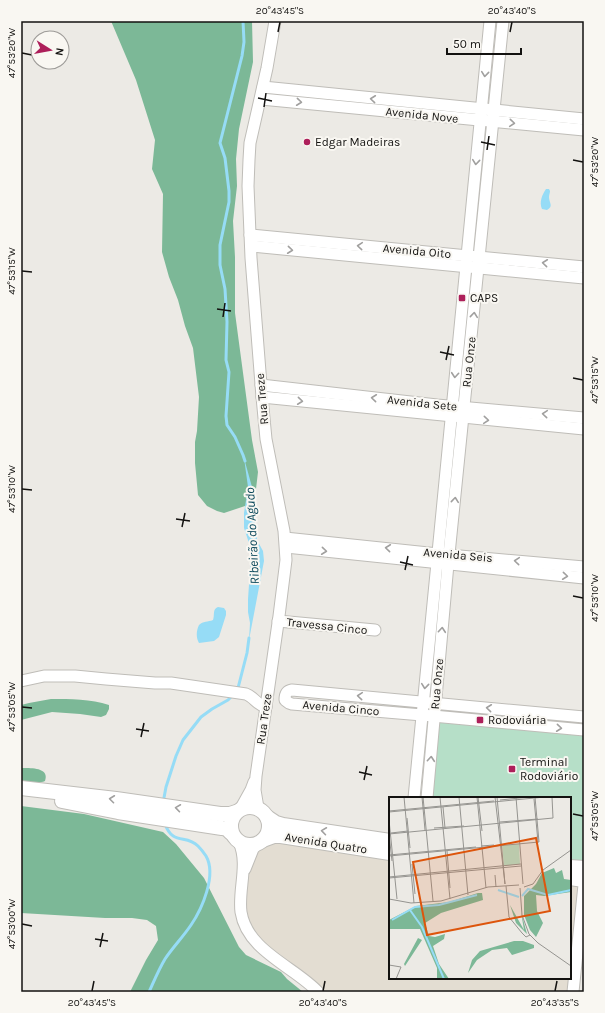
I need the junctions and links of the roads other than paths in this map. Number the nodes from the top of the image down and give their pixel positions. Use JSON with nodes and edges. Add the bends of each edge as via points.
{"nodes":[{"id":1,"x":275,"y":21,"type":"edge"},
{"id":2,"x":490,"y":21,"type":"edge"},
{"id":3,"x":503,"y":21,"type":"edge"},
{"id":4,"x":263,"y":87,"type":"junction"},
{"id":5,"x":260,"y":99,"type":"junction"},
{"id":6,"x":481,"y":115,"type":"junction"},
{"id":7,"x":494,"y":116,"type":"junction"},
{"id":8,"x":584,"y":119,"type":"edge"},
{"id":9,"x":584,"y":130,"type":"edge"},
{"id":10,"x":251,"y":240,"type":"junction"},
{"id":11,"x":467,"y":256,"type":"junction"},
{"id":12,"x":480,"y":256,"type":"junction"},
{"id":13,"x":466,"y":267,"type":"junction"},
{"id":14,"x":584,"y":267,"type":"edge"},
{"id":15,"x":479,"y":268,"type":"junction"},
{"id":16,"x":584,"y":278,"type":"edge"},
{"id":17,"x":261,"y":385,"type":"junction"},
{"id":18,"x":262,"y":397,"type":"junction"},
{"id":19,"x":452,"y":412,"type":"junction"},
{"id":20,"x":464,"y":413,"type":"junction"},
{"id":21,"x":584,"y":418,"type":"edge"},
{"id":22,"x":584,"y":429,"type":"edge"},
{"id":23,"x":285,"y":542,"type":"junction"},
{"id":24,"x":443,"y":559,"type":"junction"},
{"id":25,"x":584,"y":567,"type":"edge"},
{"id":26,"x":537,"y":568,"type":"junction"},
{"id":27,"x":584,"y":578,"type":"edge"},
{"id":28,"x":278,"y":621,"type":"junction"},
{"id":29,"x":375,"y":630,"type":"dead end"},
{"id":30,"x":21,"y":681,"type":"edge"},
{"id":31,"x":424,"y":702,"type":"junction"},
{"id":32,"x":436,"y":703,"type":"junction"},
{"id":33,"x":266,"y":707,"type":"junction"},
{"id":34,"x":422,"y":714,"type":"junction"},
{"id":35,"x":434,"y":716,"type":"junction"},
{"id":36,"x":584,"y":717,"type":"edge"},
{"id":37,"x":584,"y":730,"type":"edge"},
{"id":38,"x":256,"y":776,"type":"junction"},
{"id":39,"x":21,"y":788,"type":"edge"},
{"id":40,"x":21,"y":793,"type":"edge"},
{"id":41,"x":414,"y":797,"type":"edge"},
{"id":42,"x":427,"y":797,"type":"edge"},
{"id":43,"x":150,"y":810,"type":"junction"},
{"id":44,"x":238,"y":810,"type":"junction"},
{"id":45,"x":263,"y":813,"type":"junction"},
{"id":46,"x":204,"y":818,"type":"junction"},
{"id":47,"x":235,"y":838,"type":"junction"},
{"id":48,"x":346,"y":840,"type":"junction"},
{"id":49,"x":389,"y":841,"type":"edge"},
{"id":50,"x":260,"y":842,"type":"junction"},
{"id":51,"x":365,"y":843,"type":"junction"},
{"id":52,"x":389,"y":853,"type":"edge"},
{"id":53,"x":571,"y":866,"type":"edge"},
{"id":54,"x":584,"y":868,"type":"edge"},
{"id":55,"x":243,"y":875,"type":"junction"},
{"id":56,"x":571,"y":878,"type":"edge"},
{"id":57,"x":584,"y":880,"type":"edge"},
{"id":58,"x":584,"y":885,"type":"edge"},
{"id":59,"x":318,"y":992,"type":"edge"},
{"id":60,"x":573,"y":992,"type":"edge"}],
"edges":[{"from":1,"to":4,"type":"street","name":"Rua Treze"},
{"from":2,"to":6,"type":"street","name":"Rua Onze","one_way":true},
{"from":3,"to":7,"type":"street","name":"Rua Onze"},
{"from":4,"to":5,"type":"street","name":"Rua Treze"},
{"from":6,"to":4,"type":"street","name":"Avenida Nove","one_way":true},
{"from":5,"to":6,"type":"street","name":"Avenida Nove","one_way":true},
{"from":5,"to":10,"type":"street","name":"Rua Treze","via":[[250,143],[248,186]]},
{"from":6,"to":7,"type":"street","name":"Avenida Nove"},
{"from":6,"to":11,"type":"street","name":"Rua Onze","one_way":true},
{"from":7,"to":8,"type":"street","name":"Avenida Nove"},
{"from":7,"to":9,"type":"street","name":"Avenida Nove","one_way":true},
{"from":7,"to":12,"type":"street","name":"Rua Onze"},
{"from":11,"to":10,"type":"street","name":"Avenida Oito","one_way":true},
{"from":10,"to":13,"type":"street","name":"Avenida Oito","one_way":true},
{"from":10,"to":17,"type":"street","name":"Rua Treze"},
{"from":11,"to":12,"type":"street","name":"Avenida Oito"},
{"from":11,"to":13,"type":"street","name":"Rua Onze"},
{"from":14,"to":12,"type":"street","name":"Avenida Oito","one_way":true},
{"from":12,"to":15,"type":"street","name":"Rua Onze"},
{"from":13,"to":15,"type":"street","name":"Avenida Oito"},
{"from":13,"to":19,"type":"street","name":"Rua Onze","one_way":true},
{"from":15,"to":16,"type":"street","name":"Avenida Oito"},
{"from":20,"to":15,"type":"street","name":"Rua Onze","one_way":true},
{"from":17,"to":18,"type":"street","name":"Rua Treze"},
{"from":19,"to":17,"type":"street","name":"Avenida Sete","one_way":true},
{"from":18,"to":19,"type":"street","name":"Avenida Sete","one_way":true},
{"from":18,"to":23,"type":"street","name":"Rua Treze","via":[[266,439]]},
{"from":19,"to":20,"type":"street","name":"Avenida Sete"},
{"from":19,"to":24,"type":"street","name":"Rua Onze"},
{"from":21,"to":20,"type":"street","name":"Avenida Sete","one_way":true},
{"from":20,"to":22,"type":"street","name":"Avenida Sete","one_way":true},
{"from":24,"to":20,"type":"street","name":"Rua Onze","one_way":true},
{"from":23,"to":24,"type":"street","name":"Avenida Seis"},
{"from":23,"to":28,"type":"street","name":"Rua Treze","via":[[285,570]]},
{"from":24,"to":26,"type":"street","name":"Avenida Seis"},
{"from":24,"to":31,"type":"street","name":"Rua Onze","one_way":true},
{"from":32,"to":24,"type":"street","name":"Rua Onze","one_way":true},
{"from":25,"to":26,"type":"street","name":"Avenida Seis"},
{"from":26,"to":27,"type":"street","name":"Avenida Seis","one_way":true},
{"from":28,"to":29,"type":"street","name":"Travessa Cinco"},
{"from":28,"to":33,"type":"street","name":"Rua Treze"},
{"from":30,"to":33,"type":"street","via":[[44,676],[75,676],[171,683],[246,694]]},
{"from":31,"to":32,"type":"street","name":"Avenida Cinco"},
{"from":31,"to":34,"type":"street","name":"Rua Onze"},
{"from":31,"to":34,"type":"street","name":"Avenida Cinco","one_way":true,"via":[[292,690],[285,696],[285,700],[292,704]]},
{"from":32,"to":35,"type":"street","name":"Rua Onze"},
{"from":36,"to":32,"type":"street","name":"Avenida Cinco","one_way":true},
{"from":33,"to":38,"type":"street","name":"Rua Treze"},
{"from":34,"to":35,"type":"street","name":"Avenida Cinco"},
{"from":34,"to":41,"type":"street","name":"Rua Onze"},
{"from":35,"to":37,"type":"street","name":"Avenida Cinco","one_way":true},
{"from":42,"to":35,"type":"street","name":"Rua Onze","one_way":true},
{"from":38,"to":44,"type":"street","name":"Rua Treze","via":[[251,790]]},
{"from":38,"to":45,"type":"street","name":"Rua Treze","via":[[256,801]]},
{"from":43,"to":39,"type":"main road","one_way":true,"via":[[116,799]]},
{"from":40,"to":43,"type":"main road","via":[[118,812]]},
{"from":43,"to":46,"type":"main road"},
{"from":44,"to":45,"type":"main road","via":[[253,807]]},
{"from":44,"to":46,"type":"main road"},
{"from":44,"to":47,"type":"main road","via":[[230,823]]},
{"from":48,"to":45,"type":"main road","name":"Avenida Quatro","one_way":true,"via":[[276,823]]},
{"from":45,"to":50,"type":"main road","via":[[269,828],[267,835]]},
{"from":46,"to":47,"type":"main road","via":[[227,829]]},
{"from":47,"to":50,"type":"main road","via":[[246,845]]},
{"from":47,"to":55,"type":"street","via":[[241,846]]},
{"from":48,"to":50,"type":"main road","name":"Avenida Quatro","via":[[274,836]]},
{"from":48,"to":51,"type":"main road","name":"Avenida Quatro"},
{"from":49,"to":51,"type":"main road","name":"Avenida Quatro"},
{"from":50,"to":55,"type":"street","via":[[253,849]]},
{"from":51,"to":52,"type":"main road","name":"Avenida Quatro"},
{"from":53,"to":54,"type":"main road"},
{"from":55,"to":59,"type":"street","via":[[240,900],[247,930],[265,951]]},
{"from":56,"to":57,"type":"main road"},
{"from":58,"to":60,"type":"street"}]}
